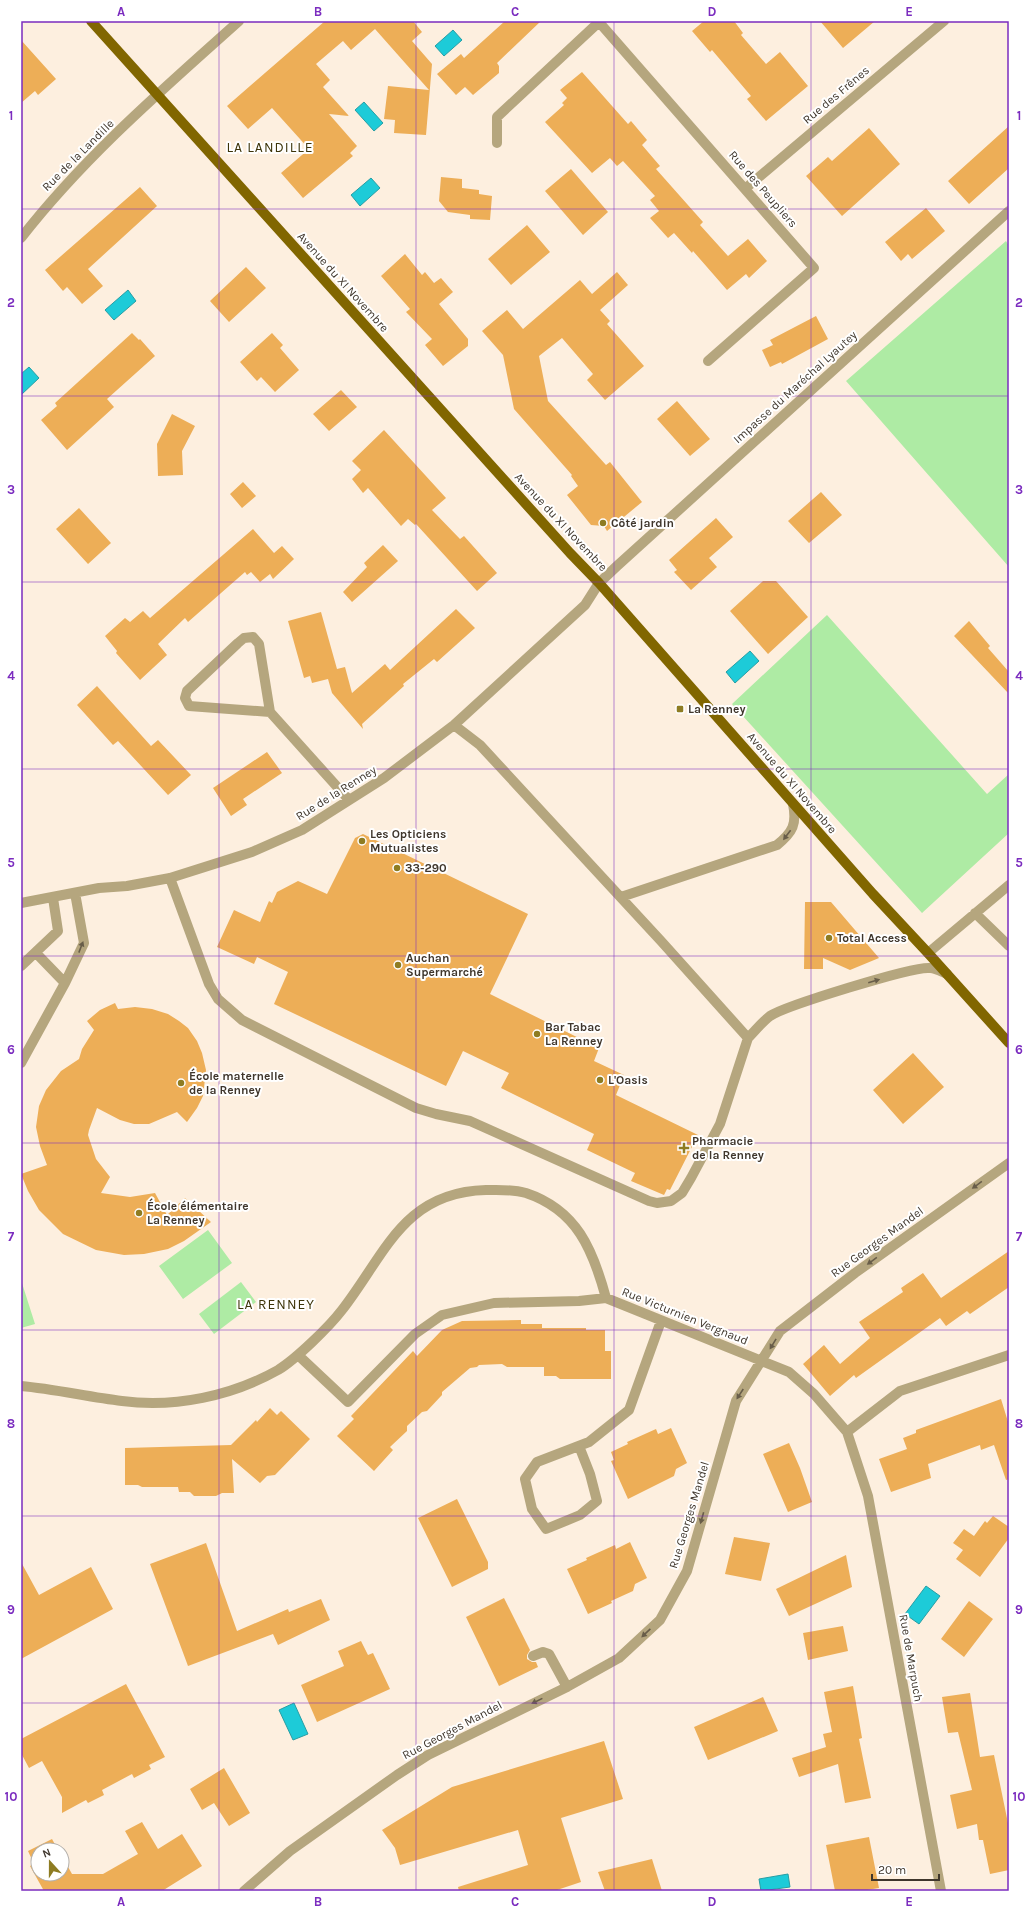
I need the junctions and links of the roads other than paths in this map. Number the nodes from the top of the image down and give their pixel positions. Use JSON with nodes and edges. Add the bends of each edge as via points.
{"nodes":[{"id":1,"x":91,"y":21,"type":"edge"},
{"id":2,"x":239,"y":21,"type":"edge"},
{"id":3,"x":944,"y":21,"type":"edge"},
{"id":4,"x":599,"y":22,"type":"edge"},
{"id":5,"x":157,"y":94,"type":"junction"},
{"id":6,"x":496,"y":143,"type":"dead end"},
{"id":7,"x":746,"y":188,"type":"junction"},
{"id":8,"x":1009,"y":211,"type":"edge"},
{"id":9,"x":21,"y":238,"type":"edge"},
{"id":10,"x":708,"y":361,"type":"dead end"},
{"id":11,"x":599,"y":583,"type":"junction"},
{"id":12,"x":270,"y":712,"type":"junction"},
{"id":13,"x":454,"y":725,"type":"junction"},
{"id":14,"x":349,"y":800,"type":"junction"},
{"id":15,"x":793,"y":804,"type":"junction"},
{"id":16,"x":170,"y":878,"type":"junction"},
{"id":17,"x":1009,"y":886,"type":"edge"},
{"id":18,"x":75,"y":893,"type":"junction"},
{"id":19,"x":621,"y":897,"type":"junction"},
{"id":20,"x":53,"y":898,"type":"junction"},
{"id":21,"x":21,"y":903,"type":"edge"},
{"id":22,"x":975,"y":914,"type":"junction"},
{"id":23,"x":1009,"y":946,"type":"edge"},
{"id":24,"x":928,"y":952,"type":"junction"},
{"id":25,"x":36,"y":953,"type":"junction"},
{"id":26,"x":21,"y":966,"type":"edge"},
{"id":27,"x":947,"y":974,"type":"junction"},
{"id":28,"x":65,"y":983,"type":"junction"},
{"id":29,"x":748,"y":1038,"type":"junction"},
{"id":30,"x":1009,"y":1043,"type":"edge"},
{"id":31,"x":21,"y":1063,"type":"edge"},
{"id":32,"x":1009,"y":1163,"type":"edge"},
{"id":33,"x":606,"y":1298,"type":"junction"},
{"id":34,"x":662,"y":1321,"type":"junction"},
{"id":35,"x":298,"y":1355,"type":"junction"},
{"id":36,"x":1009,"y":1355,"type":"edge"},
{"id":37,"x":762,"y":1362,"type":"junction"},
{"id":38,"x":21,"y":1386,"type":"edge"},
{"id":39,"x":846,"y":1432,"type":"junction"},
{"id":40,"x":579,"y":1446,"type":"junction"},
{"id":41,"x":533,"y":1656,"type":"dead end"},
{"id":42,"x":567,"y":1687,"type":"junction"},
{"id":43,"x":244,"y":1891,"type":"edge"},
{"id":44,"x":941,"y":1891,"type":"edge"}],
"edges":[{"from":1,"to":5,"type":"main road","name":"Avenue du XI Novembre"},
{"from":2,"to":5,"type":"street","name":"Rue de la Landille"},
{"from":3,"to":7,"type":"street","name":"Rue des Frênes"},
{"from":4,"to":6,"type":"street","name":"Rue des Peupliers","via":[[497,117]]},
{"from":4,"to":7,"type":"street","name":"Rue des Peupliers"},
{"from":5,"to":9,"type":"street","name":"Rue de la Landille","via":[[46,206]]},
{"from":5,"to":11,"type":"main road","name":"Avenue du XI Novembre"},
{"from":7,"to":10,"type":"street","name":"Rue des Peupliers","via":[[814,268]]},
{"from":8,"to":11,"type":"street","name":"Impasse du Maréchal Lyautey"},
{"from":11,"to":13,"type":"street","name":"Rue de la Renney","via":[[585,605]]},
{"from":11,"to":15,"type":"main road","name":"Avenue du XI Novembre"},
{"from":12,"to":12,"type":"street","via":[[259,644],[253,637],[244,638],[238,643],[187,691],[185,698],[189,706]]},
{"from":12,"to":14,"type":"street"},
{"from":13,"to":14,"type":"street","name":"Rue de la Renney","via":[[384,778]]},
{"from":13,"to":19,"type":"street","via":[[480,745]]},
{"from":14,"to":16,"type":"street","name":"Rue de la Renney","via":[[302,830],[252,852]]},
{"from":15,"to":19,"type":"street","one_way":true,"via":[[796,819],[788,836],[778,845]]},
{"from":15,"to":24,"type":"main road","name":"Avenue du XI Novembre"},
{"from":16,"to":18,"type":"street","name":"Rue de la Renney"},
{"from":16,"to":29,"type":"street","via":[[209,984],[218,999],[242,1020],[416,1108],[470,1121],[649,1201],[671,1201],[682,1193],[720,1124]]},
{"from":17,"to":22,"type":"street"},
{"from":18,"to":20,"type":"street","name":"Rue de la Renney"},
{"from":28,"to":18,"type":"street","one_way":true,"via":[[84,943]]},
{"from":19,"to":29,"type":"street"},
{"from":20,"to":21,"type":"street","name":"Rue de la Renney"},
{"from":20,"to":25,"type":"street","via":[[58,931]]},
{"from":22,"to":23,"type":"street"},
{"from":22,"to":24,"type":"street"},
{"from":24,"to":27,"type":"main road","name":"Avenue du XI Novembre"},
{"from":25,"to":26,"type":"street"},
{"from":25,"to":28,"type":"street"},
{"from":29,"to":27,"type":"street","one_way":true,"via":[[770,1016],[787,1008],[910,971],[930,968]]},
{"from":27,"to":30,"type":"main road","name":"Avenue du XI Novembre"},
{"from":28,"to":31,"type":"street"},
{"from":32,"to":37,"type":"street","name":"Rue Georges Mandel","one_way":true,"via":[[783,1328]]},
{"from":33,"to":34,"type":"street","name":"Rue Victurnien Vergnaud"},
{"from":33,"to":35,"type":"street","via":[[494,1303],[442,1315],[415,1334],[348,1402]]},
{"from":33,"to":35,"type":"street","name":"Rue Victurnien Vergnaud","via":[[598,1266],[581,1234],[564,1214],[539,1198],[514,1189],[462,1191],[436,1201],[398,1230],[342,1311]]},
{"from":34,"to":37,"type":"street","name":"Rue Victurnien Vergnaud"},
{"from":34,"to":40,"type":"street","via":[[629,1410],[589,1442]]},
{"from":35,"to":38,"type":"street","name":"Rue Victurnien Vergnaud","via":[[278,1370],[243,1385],[189,1400],[158,1403],[122,1401]]},
{"from":36,"to":39,"type":"street","via":[[900,1391]]},
{"from":37,"to":39,"type":"street","name":"Rue de Marpuch","via":[[789,1372],[814,1394]]},
{"from":37,"to":42,"type":"street","name":"Rue Georges Mandel","one_way":true,"via":[[736,1401],[687,1571],[660,1620],[619,1658]]},
{"from":39,"to":44,"type":"street","name":"Rue de Marpuch","via":[[868,1496]]},
{"from":40,"to":40,"type":"street","via":[[597,1501],[580,1515],[546,1529],[532,1509],[525,1479],[537,1462]]},
{"from":41,"to":42,"type":"street","via":[[543,1652],[549,1654]]},
{"from":42,"to":43,"type":"street","name":"Rue Georges Mandel","one_way":true,"via":[[422,1759],[290,1851]]}]}
